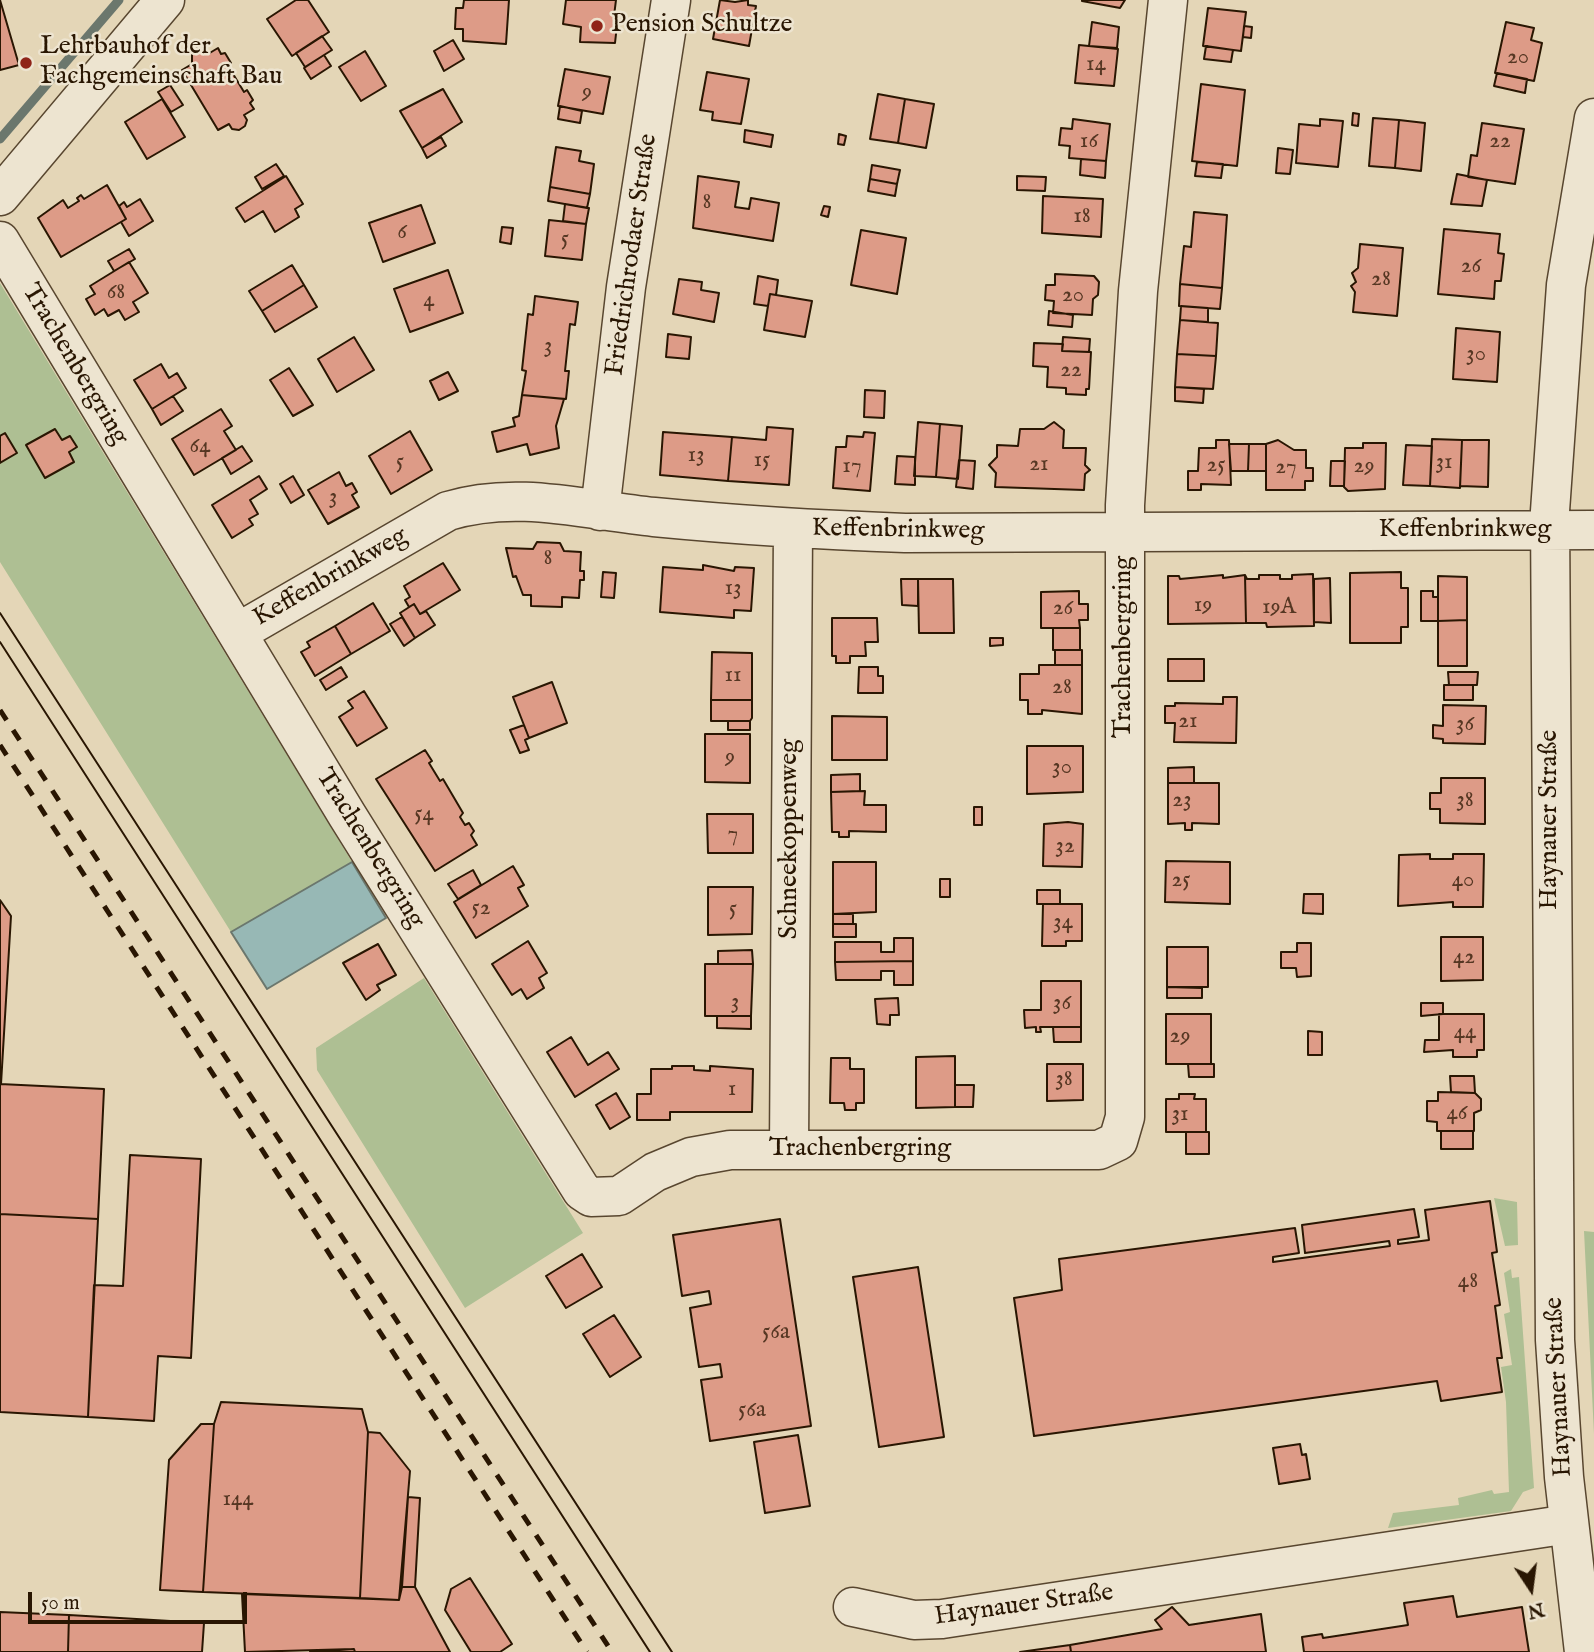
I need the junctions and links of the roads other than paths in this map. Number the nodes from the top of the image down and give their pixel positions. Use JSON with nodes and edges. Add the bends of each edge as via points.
{"nodes":[{"id":1,"x":165,"y":0,"type":"edge"},
{"id":2,"x":671,"y":0,"type":"edge"},
{"id":3,"x":1168,"y":0,"type":"edge"},
{"id":4,"x":1594,"y":118,"type":"edge"},
{"id":5,"x":0,"y":196,"type":"edge"},
{"id":6,"x":0,"y":241,"type":"edge"},
{"id":7,"x":600,"y":511,"type":"junction"},
{"id":8,"x":793,"y":529,"type":"junction"},
{"id":9,"x":1550,"y":530,"type":"junction"},
{"id":10,"x":1594,"y":530,"type":"edge"},
{"id":11,"x":1125,"y":532,"type":"junction"},
{"id":12,"x":237,"y":633,"type":"junction"},
{"id":13,"x":789,"y":1150,"type":"junction"},
{"id":14,"x":1569,"y":1524,"type":"junction"},
{"id":15,"x":853,"y":1607,"type":"dead end"},
{"id":16,"x":1584,"y":1652,"type":"edge"}],
"edges":[{"from":1,"to":5,"type":"street"},
{"from":2,"to":7,"type":"street","name":"Friedrichrodaer Straße","via":[[626,287]]},
{"from":3,"to":11,"type":"street","name":"Trachenbergring","via":[[1138,291]]},
{"from":4,"to":9,"type":"street","name":"Haynauer Straße","via":[[1566,285]]},
{"from":6,"to":12,"type":"street","name":"Trachenbergring"},
{"from":7,"to":8,"type":"street","name":"Keffenbrinkweg"},
{"from":7,"to":12,"type":"street","name":"Keffenbrinkweg","via":[[500,500],[448,511]]},
{"from":8,"to":11,"type":"street","name":"Keffenbrinkweg"},
{"from":8,"to":13,"type":"street","name":"Schneekoppenweg"},
{"from":9,"to":10,"type":"street","name":"Keffenbrinkweg"},
{"from":9,"to":11,"type":"street","name":"Keffenbrinkweg"},
{"from":9,"to":14,"type":"street","name":"Haynauer Straße","via":[[1555,1340]]},
{"from":11,"to":13,"type":"street","name":"Trachenbergring","via":[[1125,1117],[1118,1140],[1099,1150]]},
{"from":12,"to":13,"type":"street","name":"Trachenbergring","via":[[582,1191],[592,1197],[619,1196],[655,1172],[691,1157],[730,1150]]},
{"from":14,"to":15,"type":"street","name":"Haynauer Straße","via":[[942,1619],[914,1620]]},
{"from":14,"to":16,"type":"street","name":"Haynauer Straße"}]}
